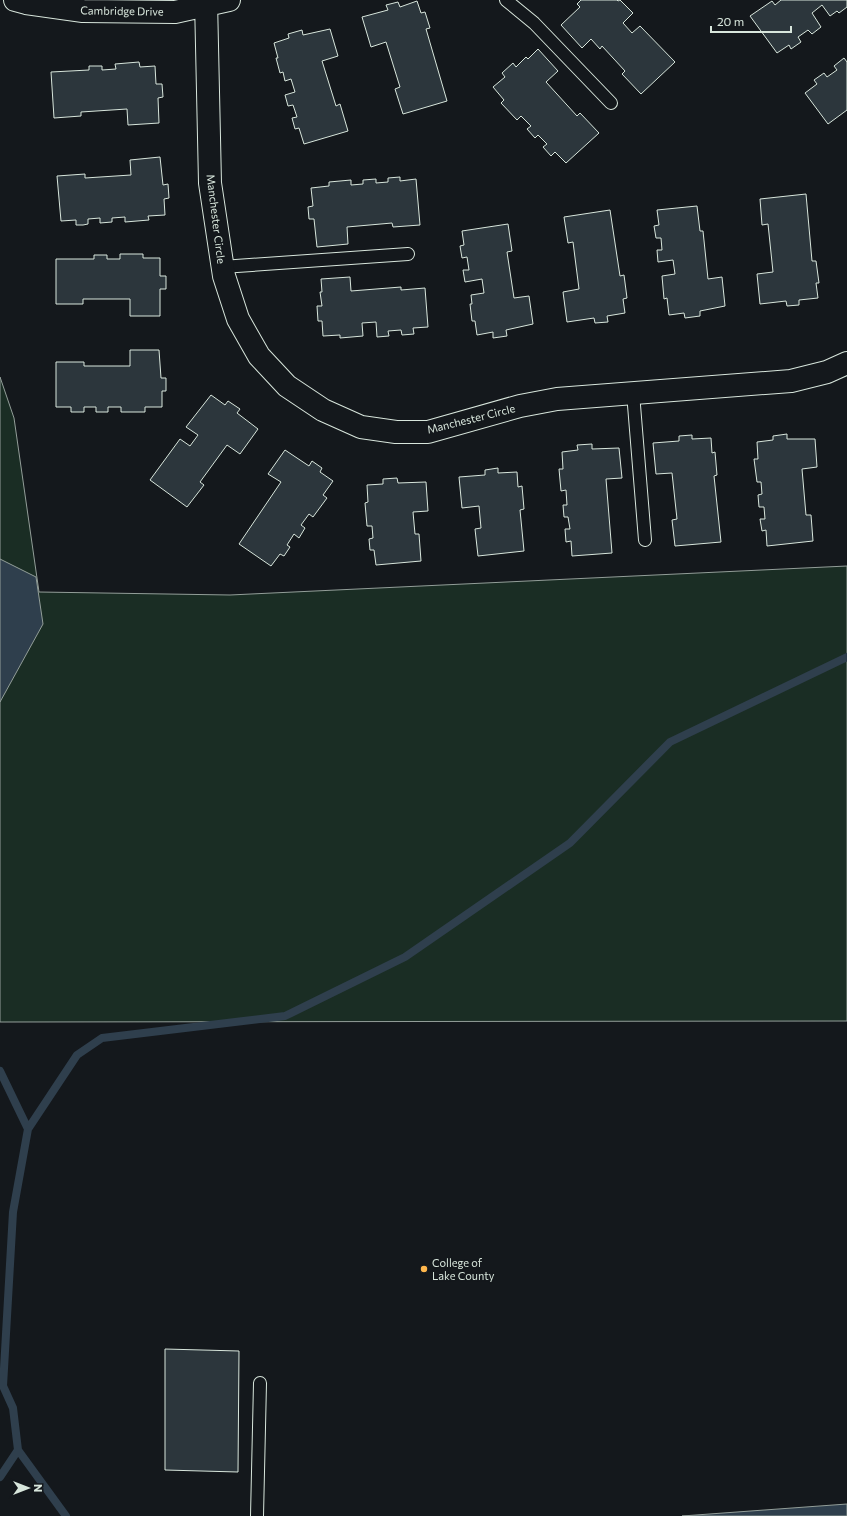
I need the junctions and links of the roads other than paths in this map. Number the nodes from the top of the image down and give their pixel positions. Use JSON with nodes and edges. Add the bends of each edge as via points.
{"nodes":[{"id":1,"x":15,"y":0,"type":"edge"},
{"id":2,"x":229,"y":0,"type":"edge"},
{"id":3,"x":506,"y":0,"type":"edge"},
{"id":4,"x":206,"y":3,"type":"edge"},
{"id":5,"x":611,"y":103,"type":"dead end"},
{"id":6,"x":408,"y":254,"type":"dead end"},
{"id":7,"x":222,"y":267,"type":"junction"},
{"id":8,"x":847,"y":363,"type":"edge"},
{"id":9,"x":633,"y":394,"type":"junction"},
{"id":10,"x":645,"y":540,"type":"dead end"},
{"id":11,"x":260,"y":1383,"type":"dead end"},
{"id":12,"x":257,"y":1516,"type":"edge"}],
"edges":[{"from":1,"to":4,"type":"street","name":"Cambridge Drive","via":[[83,11],[175,12]]},
{"from":2,"to":4,"type":"street","name":"Cambridge Drive"},
{"from":3,"to":5,"type":"lane","via":[[534,23]]},
{"from":4,"to":7,"type":"street","name":"Manchester Circle","via":[[210,183]]},
{"from":6,"to":7,"type":"lane"},
{"from":7,"to":9,"type":"street","name":"Manchester Circle","via":[[238,319],[259,356],[287,386],[323,410],[361,427],[396,432],[428,432],[520,406],[557,399]]},
{"from":8,"to":9,"type":"street","name":"Manchester Circle","via":[[827,372],[791,381]]},
{"from":9,"to":10,"type":"lane"},
{"from":11,"to":12,"type":"lane"}]}
